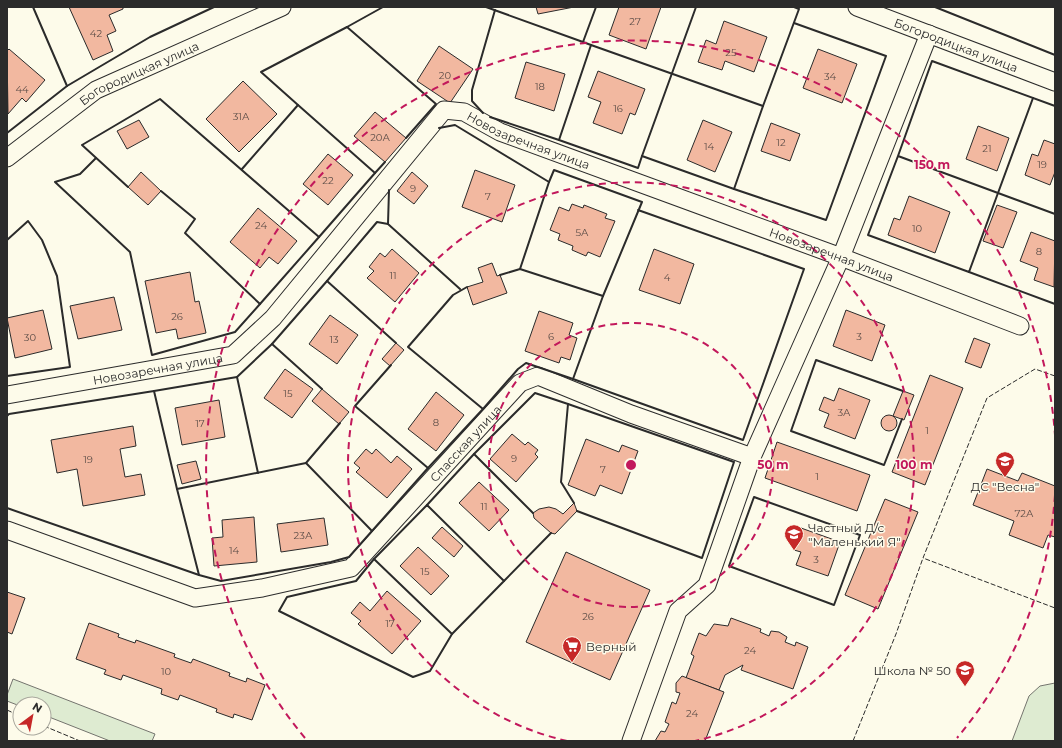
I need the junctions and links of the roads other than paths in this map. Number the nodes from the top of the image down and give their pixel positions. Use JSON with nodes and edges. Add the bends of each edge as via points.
{"nodes":[{"id":1,"x":282,"y":7,"type":"edge"},
{"id":2,"x":857,"y":7,"type":"edge"},
{"id":3,"x":929,"y":34,"type":"junction"},
{"id":4,"x":1055,"y":82,"type":"edge"},
{"id":5,"x":7,"y":158,"type":"edge"},
{"id":6,"x":841,"y":257,"type":"junction"},
{"id":7,"x":1020,"y":326,"type":"dead end"},
{"id":8,"x":7,"y":395,"type":"edge"},
{"id":9,"x":752,"y":457,"type":"junction"},
{"id":10,"x":7,"y":530,"type":"edge"},
{"id":11,"x":631,"y":741,"type":"edge"}],
"edges":[{"from":1,"to":5,"type":"street","name":"Богородицкая улица","via":[[96,90]]},
{"from":2,"to":3,"type":"street","name":"Богородицкая улица"},
{"from":3,"to":4,"type":"street","name":"Богородицкая улица"},
{"from":3,"to":6,"type":"street"},
{"from":6,"to":7,"type":"street","name":"Новозаречная улица"},
{"from":6,"to":8,"type":"street","name":"Новозаречная улица","via":[[500,132],[464,112],[444,110],[273,318],[233,355]]},
{"from":6,"to":9,"type":"street"},
{"from":9,"to":10,"type":"street","name":"Спасская улица","via":[[631,414],[538,376],[520,383],[351,568],[262,588],[194,598]]},
{"from":9,"to":11,"type":"street","via":[[707,585],[678,611]]}]}
